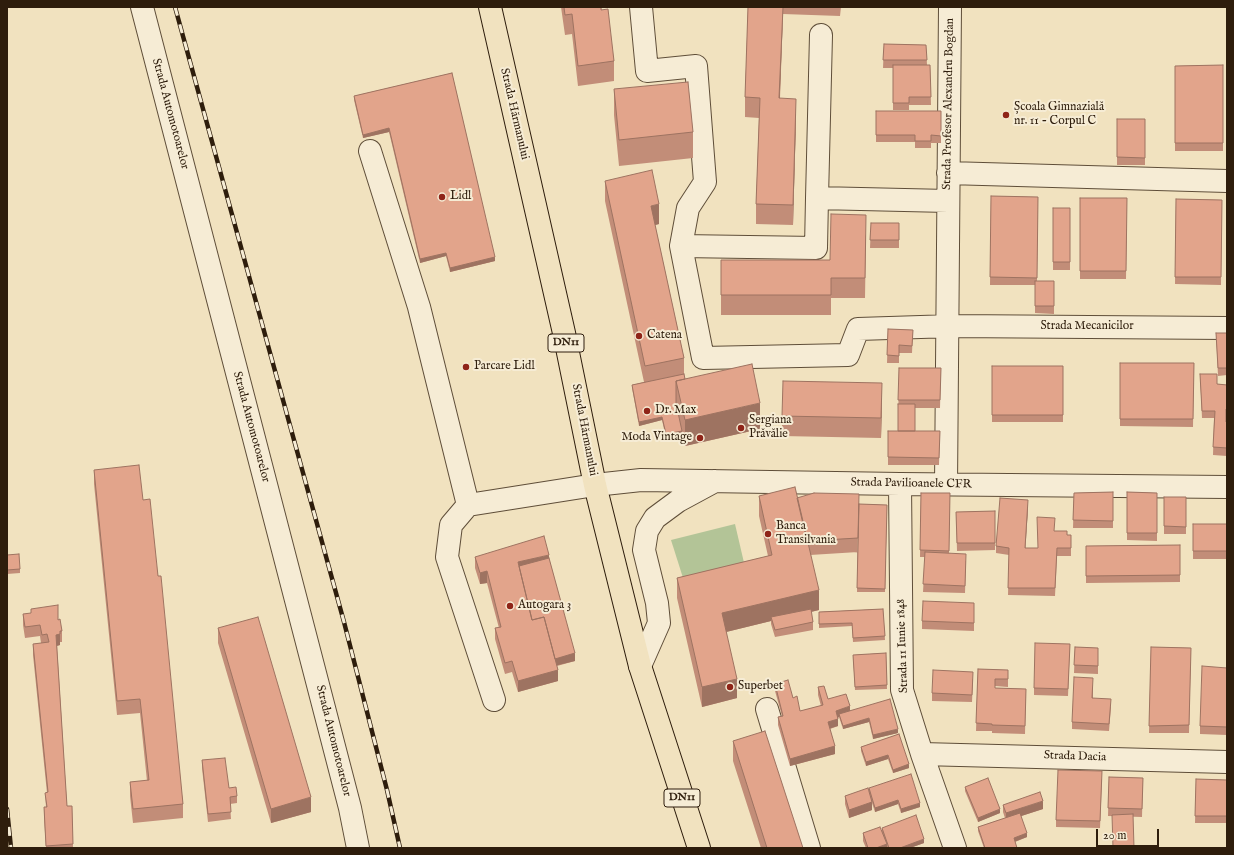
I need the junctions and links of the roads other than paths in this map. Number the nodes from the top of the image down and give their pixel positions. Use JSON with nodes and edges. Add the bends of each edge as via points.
{"nodes":[{"id":1,"x":142,"y":7,"type":"edge"},
{"id":2,"x":490,"y":7,"type":"edge"},
{"id":3,"x":641,"y":7,"type":"edge"},
{"id":4,"x":950,"y":7,"type":"edge"},
{"id":5,"x":821,"y":35,"type":"dead end"},
{"id":6,"x":370,"y":151,"type":"dead end"},
{"id":7,"x":948,"y":173,"type":"junction"},
{"id":8,"x":1227,"y":181,"type":"edge"},
{"id":9,"x":817,"y":198,"type":"junction"},
{"id":10,"x":948,"y":201,"type":"junction"},
{"id":11,"x":681,"y":246,"type":"junction"},
{"id":12,"x":947,"y":326,"type":"junction"},
{"id":13,"x":1227,"y":328,"type":"edge"},
{"id":14,"x":716,"y":481,"type":"junction"},
{"id":15,"x":900,"y":484,"type":"junction"},
{"id":16,"x":946,"y":484,"type":"junction"},
{"id":17,"x":595,"y":485,"type":"junction"},
{"id":18,"x":1227,"y":487,"type":"edge"},
{"id":19,"x":468,"y":505,"type":"junction"},
{"id":20,"x":640,"y":666,"type":"junction"},
{"id":21,"x":494,"y":700,"type":"dead end"},
{"id":22,"x":767,"y":709,"type":"dead end"},
{"id":23,"x":922,"y":754,"type":"junction"},
{"id":24,"x":1227,"y":762,"type":"edge"},
{"id":25,"x":358,"y":848,"type":"edge"},
{"id":26,"x":699,"y":848,"type":"edge"},
{"id":27,"x":809,"y":848,"type":"edge"},
{"id":28,"x":955,"y":848,"type":"edge"}],
"edges":[{"from":1,"to":25,"type":"street","name":"Strada Automotoarelor","via":[[350,808]]},
{"from":2,"to":17,"type":"main road","name":"Strada Hărmanului","number":"DN11","via":[[562,325]]},
{"from":3,"to":11,"type":"street","via":[[647,71],[696,66],[705,182],[688,208]]},
{"from":4,"to":7,"type":"street","name":"Strada Profesor Alexandru Bogdan"},
{"from":5,"to":9,"type":"street"},
{"from":6,"to":19,"type":"street","via":[[419,307]]},
{"from":7,"to":8,"type":"street"},
{"from":7,"to":10,"type":"street","name":"Strada Profesor Alexandru Bogdan"},
{"from":9,"to":10,"type":"street","name":"Strada Profesor Alexandru Bogdan"},
{"from":9,"to":11,"type":"street","via":[[816,248]]},
{"from":10,"to":12,"type":"street","name":"Strada Profesor Alexandru Bogdan"},
{"from":11,"to":12,"type":"street","via":[[703,358],[848,355],[858,329]]},
{"from":12,"to":13,"type":"street","name":"Strada Mecanicilor"},
{"from":12,"to":16,"type":"street","name":"Strada Profesor Alexandru Bogdan"},
{"from":14,"to":15,"type":"street","name":"Strada Pavilioanele CFR"},
{"from":14,"to":17,"type":"street","name":"Strada Pavilioanele CFR","via":[[641,480]]},
{"from":14,"to":20,"type":"street","via":[[678,501],[655,518],[647,531],[644,550],[658,603],[659,623]]},
{"from":15,"to":16,"type":"street","name":"Strada Pavilioanele CFR"},
{"from":15,"to":23,"type":"street","name":"Strada 11 Iunie 1848","via":[[902,690]]},
{"from":16,"to":18,"type":"street","name":"Strada Pavilioanele CFR"},
{"from":17,"to":19,"type":"street","name":"Strada Pavilioanele CFR"},
{"from":17,"to":20,"type":"main road","name":"Strada Hărmanului","number":"DN11"},
{"from":19,"to":21,"type":"street","via":[[451,525],[447,557]]},
{"from":20,"to":26,"type":"main road","name":"Strada Hărmanului","number":"DN11"},
{"from":22,"to":27,"type":"street"},
{"from":23,"to":24,"type":"street","name":"Strada Dacia"},
{"from":23,"to":28,"type":"street","name":"Strada 11 Iunie 1848"}]}
